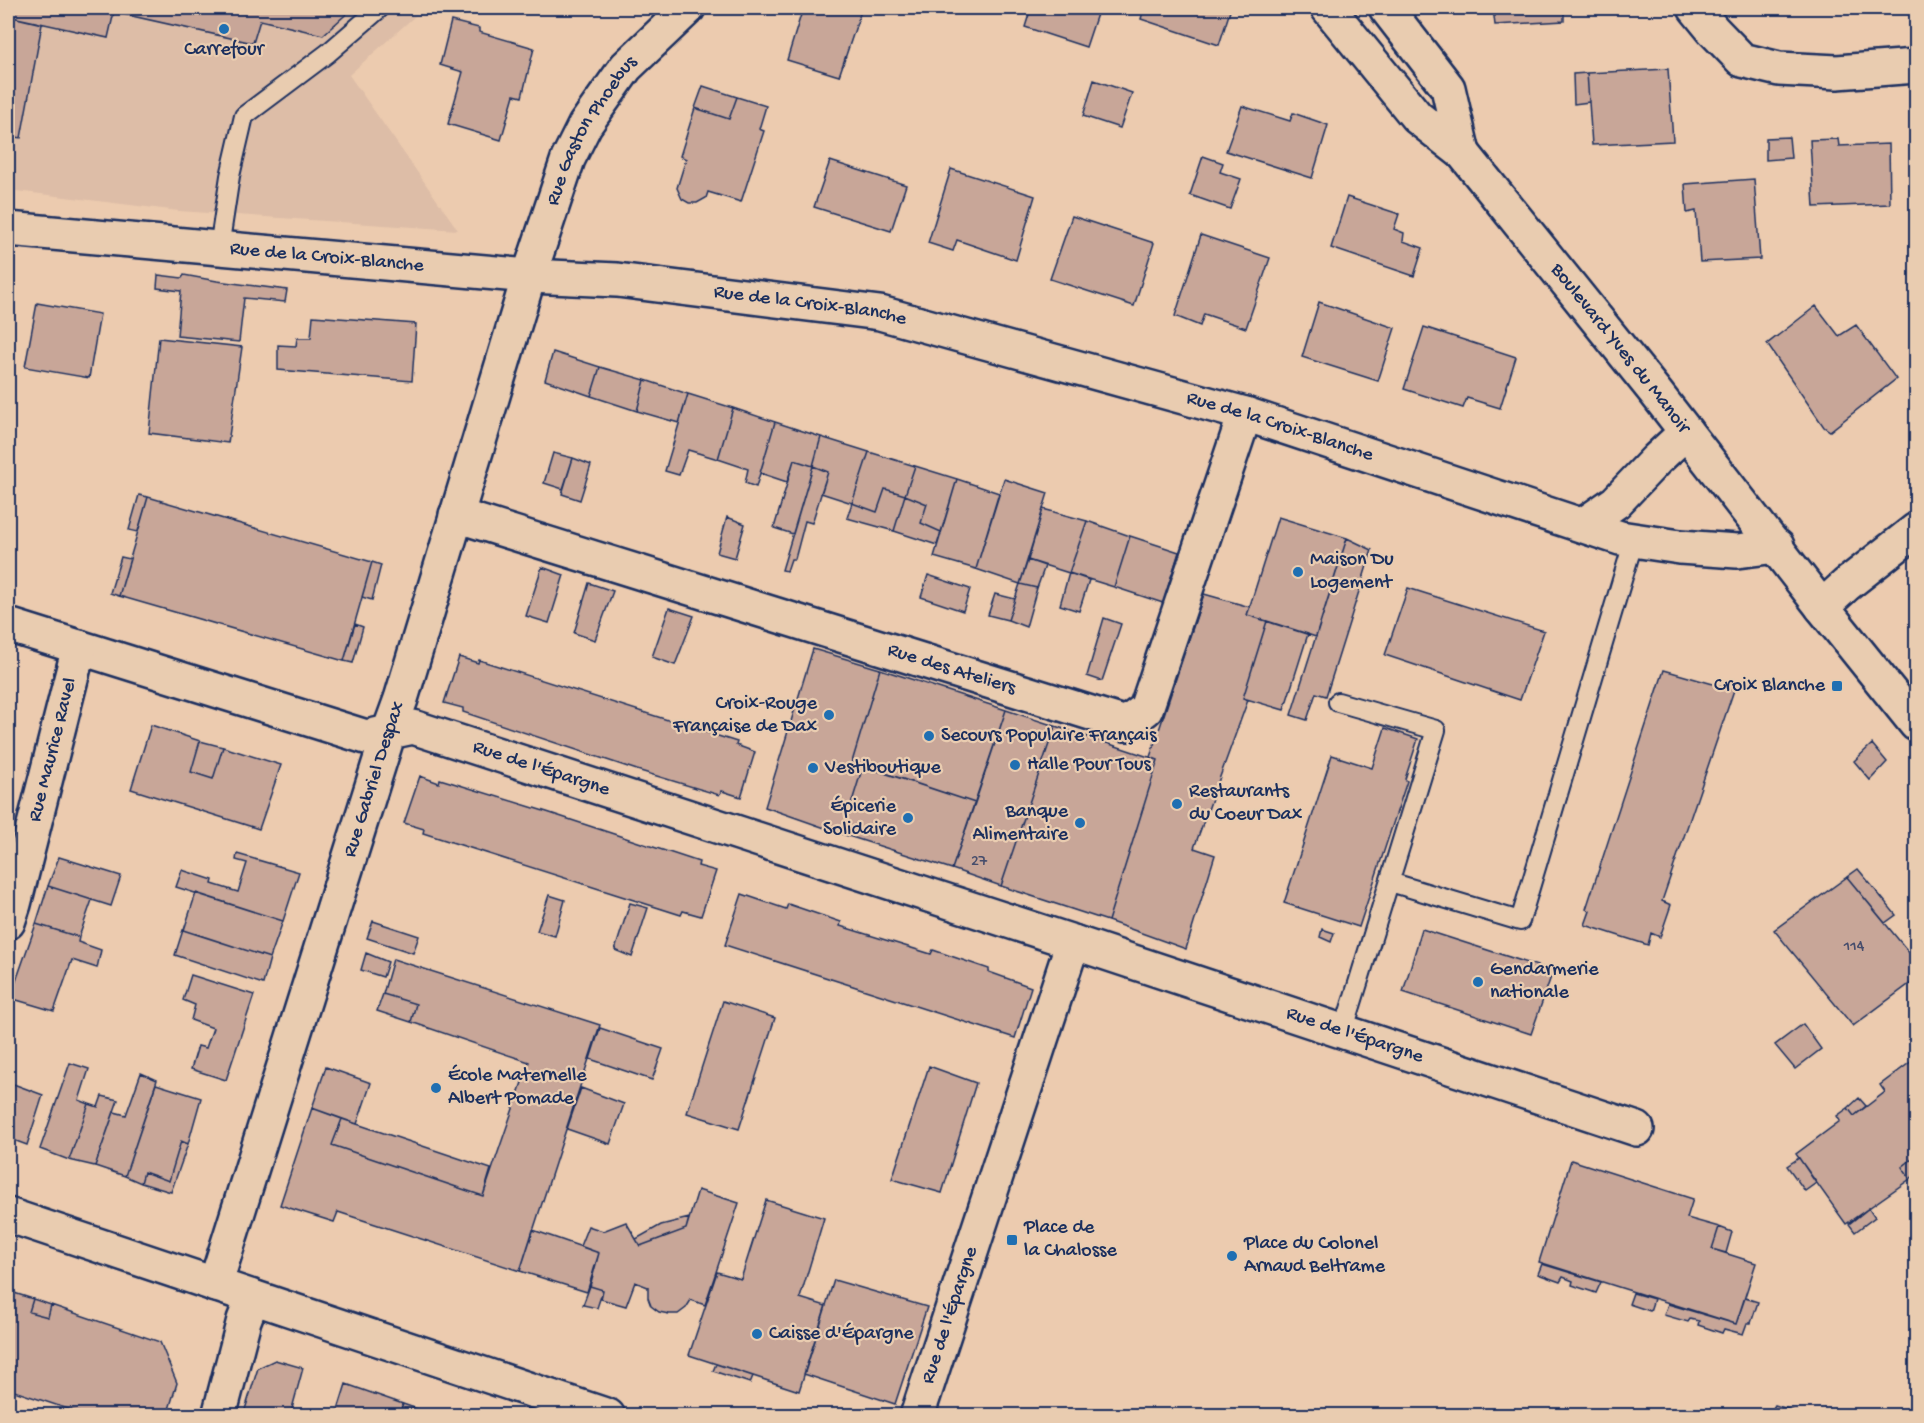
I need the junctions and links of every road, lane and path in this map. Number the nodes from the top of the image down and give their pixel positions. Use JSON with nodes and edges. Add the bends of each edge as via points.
{"nodes":[{"id":1,"x":380,"y":8,"type":"edge"},
{"id":2,"x":688,"y":8,"type":"edge"},
{"id":3,"x":1328,"y":8,"type":"edge"},
{"id":4,"x":1386,"y":8,"type":"edge"},
{"id":5,"x":1695,"y":8,"type":"edge"},
{"id":6,"x":1917,"y":66,"type":"edge"},
{"id":7,"x":1463,"y":153,"type":"junction"},
{"id":8,"x":8,"y":229,"type":"edge"},
{"id":9,"x":219,"y":248,"type":"junction"},
{"id":10,"x":529,"y":276,"type":"junction"},
{"id":11,"x":1245,"y":414,"type":"junction"},
{"id":12,"x":1686,"y":432,"type":"junction"},
{"id":13,"x":456,"y":515,"type":"junction"},
{"id":14,"x":1583,"y":525,"type":"junction"},
{"id":15,"x":1917,"y":530,"type":"edge"},
{"id":16,"x":1634,"y":540,"type":"junction"},
{"id":17,"x":1777,"y":546,"type":"junction"},
{"id":18,"x":1822,"y":606,"type":"junction"},
{"id":19,"x":8,"y":625,"type":"edge"},
{"id":20,"x":79,"y":647,"type":"junction"},
{"id":21,"x":1338,"y":702,"type":"dead end"},
{"id":22,"x":1917,"y":724,"type":"edge"},
{"id":23,"x":389,"y":732,"type":"junction"},
{"id":24,"x":1390,"y":882,"type":"junction"},
{"id":25,"x":8,"y":922,"type":"edge"},
{"id":26,"x":1073,"y":942,"type":"junction"},
{"id":27,"x":1343,"y":1032,"type":"junction"},
{"id":28,"x":1637,"y":1129,"type":"dead end"},
{"id":29,"x":8,"y":1215,"type":"edge"},
{"id":30,"x":215,"y":1285,"type":"junction"},
{"id":31,"x":253,"y":1297,"type":"junction"},
{"id":32,"x":219,"y":1416,"type":"edge"},
{"id":33,"x":608,"y":1416,"type":"edge"},
{"id":34,"x":918,"y":1416,"type":"edge"}],
"edges":[{"from":1,"to":9,"type":"lane","via":[[244,116]]},
{"from":2,"to":10,"type":"street","name":"Rue Gaston Phoebus","via":[[626,67],[585,125],[568,159]]},
{"from":3,"to":7,"type":"street","name":"Boulevard Yves du Manoir","via":[[1417,117]]},
{"from":4,"to":7,"type":"street","name":"Boulevard Yves du Manoir","via":[[1448,88]]},
{"from":5,"to":6,"type":"street","via":[[1742,60],[1779,69],[1837,72]]},
{"from":7,"to":12,"type":"street","name":"Boulevard Yves du Manoir"},
{"from":8,"to":9,"type":"street","name":"Rue de la Croix-Blanche"},
{"from":9,"to":10,"type":"street","name":"Rue de la Croix-Blanche"},
{"from":10,"to":11,"type":"street","name":"Rue de la Croix-Blanche","via":[[617,280],[880,314]]},
{"from":10,"to":13,"type":"street","name":"Rue Gabriel Despax"},
{"from":11,"to":13,"type":"street","name":"Rue des Ateliers","via":[[1146,709],[1126,724]]},
{"from":11,"to":14,"type":"street","name":"Rue de la Croix-Blanche"},
{"from":12,"to":14,"type":"street","via":[[1616,502]]},
{"from":12,"to":17,"type":"street","name":"Boulevard Yves du Manoir"},
{"from":13,"to":23,"type":"street","name":"Rue Gabriel Despax"},
{"from":14,"to":16,"type":"street","name":"Rue de la Croix-Blanche"},
{"from":15,"to":18,"type":"street"},
{"from":16,"to":17,"type":"street","name":"Rue de la Croix-Blanche","via":[[1737,550]]},
{"from":16,"to":24,"type":"lane","via":[[1520,921]]},
{"from":17,"to":18,"type":"street"},
{"from":18,"to":22,"type":"street"},
{"from":19,"to":20,"type":"street","name":"Rue de l'Épargne"},
{"from":20,"to":23,"type":"street","name":"Rue de l'Épargne","via":[[366,737]]},
{"from":20,"to":25,"type":"street","name":"Rue Maurice Ravel"},
{"from":21,"to":24,"type":"lane","via":[[1436,730]]},
{"from":23,"to":26,"type":"street","name":"Rue de l'Épargne","via":[[413,727]]},
{"from":23,"to":30,"type":"street","name":"Rue Gabriel Despax"},
{"from":24,"to":27,"type":"lane"},
{"from":26,"to":27,"type":"street","name":"Rue de l'Épargne"},
{"from":26,"to":34,"type":"street","name":"Rue de l'Épargne"},
{"from":27,"to":28,"type":"street","name":"Rue de l'Épargne"},
{"from":29,"to":30,"type":"street"},
{"from":30,"to":31,"type":"street"},
{"from":31,"to":32,"type":"street"},
{"from":31,"to":33,"type":"street"}]}
